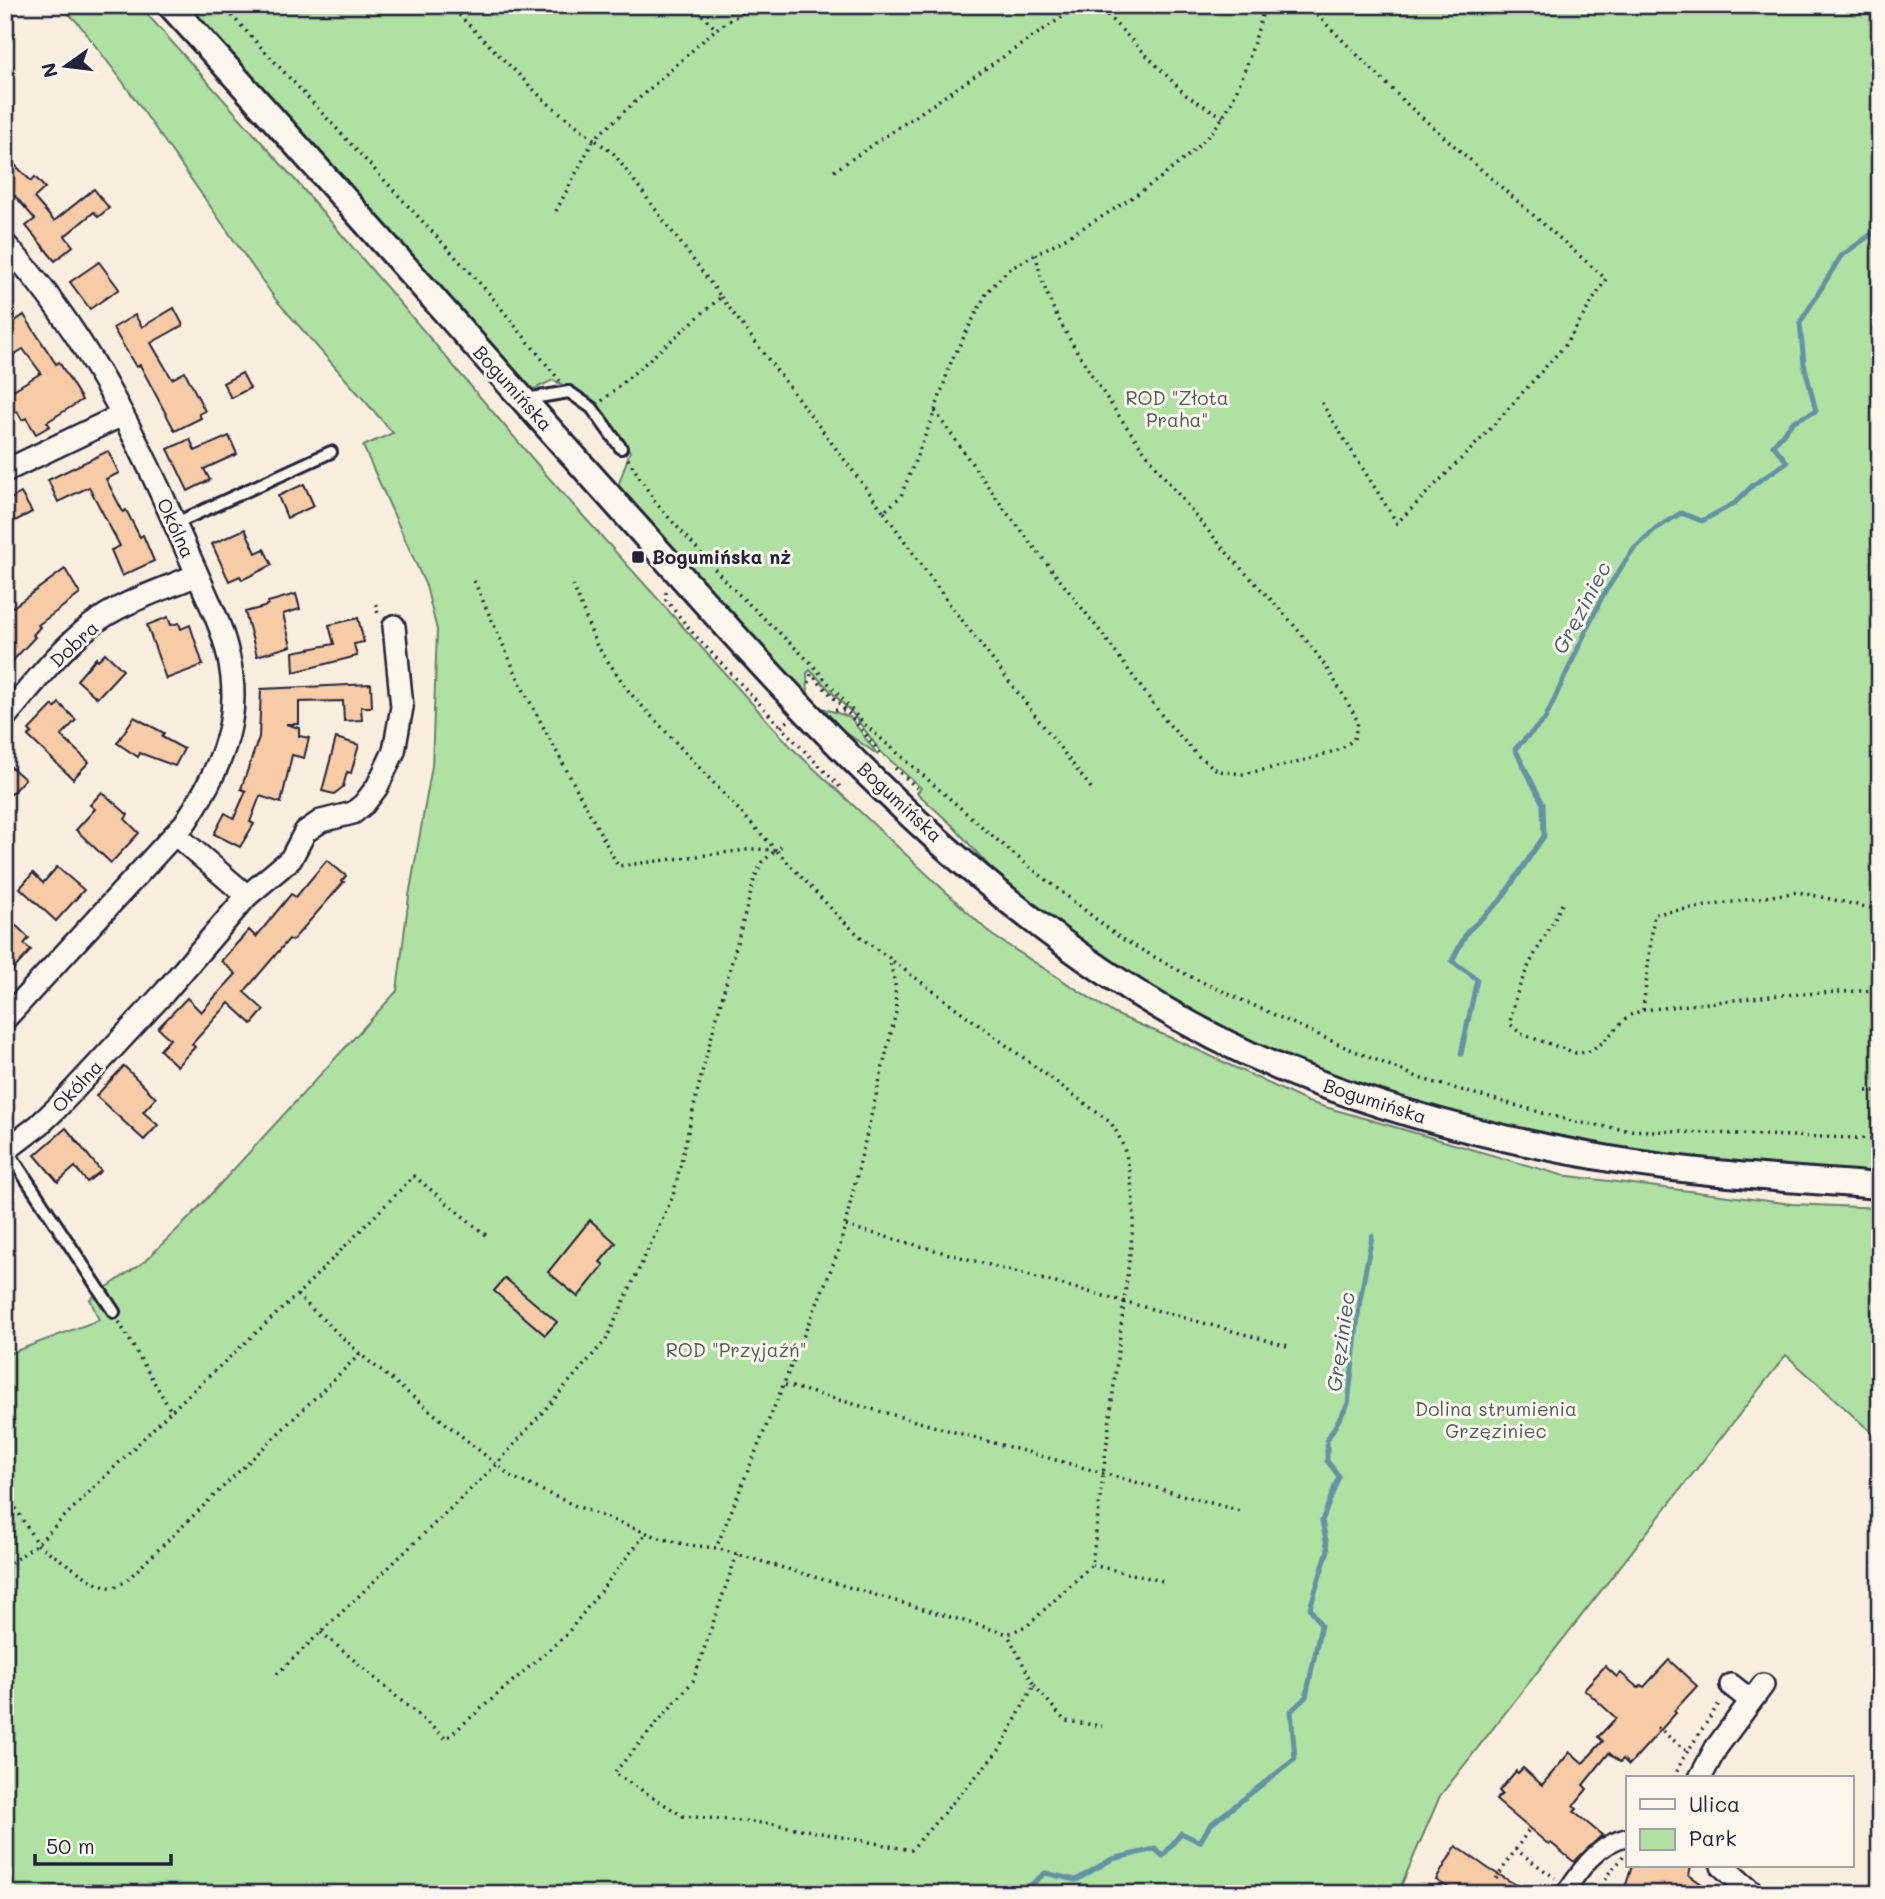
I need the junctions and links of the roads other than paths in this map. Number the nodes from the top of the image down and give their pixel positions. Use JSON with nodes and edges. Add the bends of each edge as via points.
{"nodes":[{"id":1,"x":170,"y":5,"type":"edge"},
{"id":2,"x":5,"y":244,"type":"edge"},
{"id":3,"x":523,"y":400,"type":"junction"},
{"id":4,"x":122,"y":415,"type":"junction"},
{"id":5,"x":621,"y":448,"type":"road end"},
{"id":6,"x":331,"y":452,"type":"dead end"},
{"id":7,"x":5,"y":471,"type":"edge"},
{"id":8,"x":174,"y":524,"type":"junction"},
{"id":9,"x":197,"y":575,"type":"junction"},
{"id":10,"x":394,"y":626,"type":"dead end"},
{"id":11,"x":5,"y":717,"type":"edge"},
{"id":12,"x":176,"y":835,"type":"junction"},
{"id":13,"x":247,"y":896,"type":"junction"},
{"id":14,"x":5,"y":1018,"type":"edge"},
{"id":15,"x":6,"y":1151,"type":"edge"},
{"id":16,"x":1880,"y":1186,"type":"edge"},
{"id":17,"x":114,"y":1312,"type":"road end"},
{"id":18,"x":1732,"y":1686,"type":"road end"},
{"id":19,"x":1704,"y":1771,"type":"edge"},
{"id":20,"x":1626,"y":1838,"type":"edge"},
{"id":21,"x":1724,"y":1868,"type":"edge"},
{"id":22,"x":1566,"y":1890,"type":"edge"},
{"id":23,"x":1754,"y":1894,"type":"edge"}],
"edges":[{"from":1,"to":3,"type":"street","name":"Bogumińska"},
{"from":2,"to":4,"type":"street","name":"Okólna","via":[[78,335]]},
{"from":3,"to":5,"type":"lane","via":[[569,392],[592,408]]},
{"from":3,"to":16,"type":"street","name":"Bogumińska","via":[[771,675],[880,784],[1015,905],[1156,1005],[1293,1074],[1499,1137],[1673,1168]]},
{"from":4,"to":7,"type":"street"},
{"from":4,"to":8,"type":"street","name":"Okólna"},
{"from":6,"to":8,"type":"lane"},
{"from":8,"to":9,"type":"street","name":"Okólna"},
{"from":9,"to":11,"type":"street","name":"Dobra","via":[[91,625]]},
{"from":9,"to":12,"type":"street","name":"Okólna","via":[[230,656],[234,708],[218,765]]},
{"from":10,"to":13,"type":"street","name":"Okólna","via":[[402,707],[398,737],[385,774],[353,813],[321,821],[306,832],[291,859]]},
{"from":12,"to":13,"type":"street"},
{"from":12,"to":14,"type":"street","name":"Okólna"},
{"from":13,"to":15,"type":"street","name":"Okólna","via":[[57,1108]]},
{"from":15,"to":17,"type":"lane"},
{"from":18,"to":19,"type":"street","via":[[1756,1693]]},
{"from":20,"to":22,"type":"street","via":[[1599,1851]]},
{"from":21,"to":23,"type":"street"}]}
